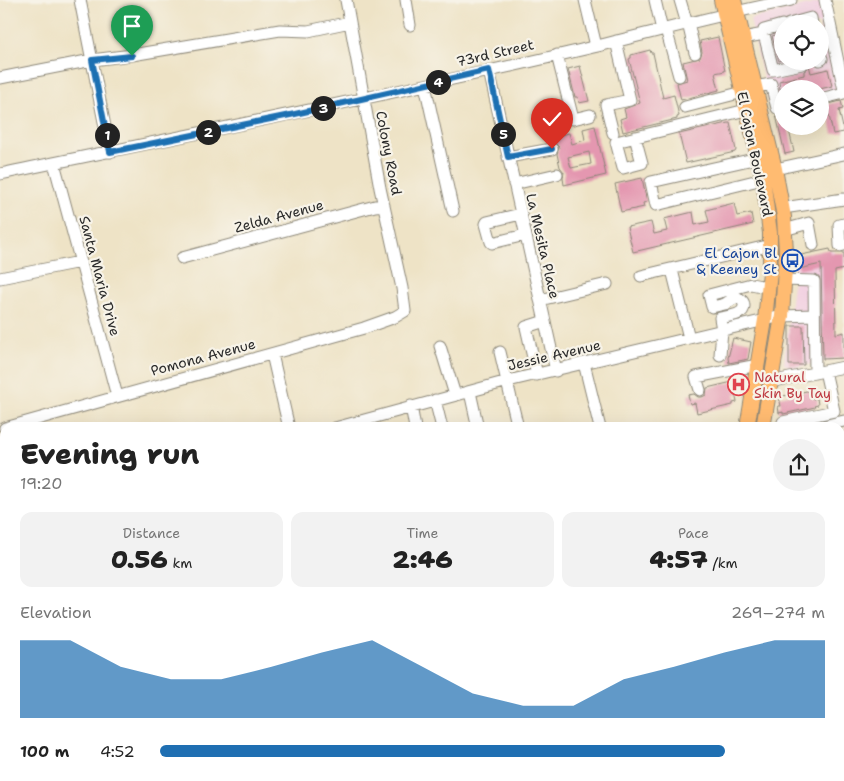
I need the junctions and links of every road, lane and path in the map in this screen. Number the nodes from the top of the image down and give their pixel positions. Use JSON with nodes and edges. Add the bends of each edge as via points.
{"nodes":[{"id":1,"x":80,"y":0,"type":"edge"},
{"id":2,"x":346,"y":0,"type":"edge"},
{"id":3,"x":406,"y":0,"type":"edge"},
{"id":4,"x":585,"y":0,"type":"edge"},
{"id":5,"x":654,"y":0,"type":"edge"},
{"id":6,"x":680,"y":0,"type":"edge"},
{"id":7,"x":722,"y":0,"type":"edge"},
{"id":8,"x":790,"y":0,"type":"edge"},
{"id":9,"x":825,"y":0,"type":"edge"},
{"id":10,"x":778,"y":1,"type":"edge"},
{"id":11,"x":732,"y":9,"type":"edge"},
{"id":12,"x":350,"y":22,"type":"junction"},
{"id":13,"x":687,"y":24,"type":"junction"},
{"id":14,"x":410,"y":25,"type":"dead end"},
{"id":15,"x":774,"y":27,"type":"edge"},
{"id":16,"x":664,"y":29,"type":"junction"},
{"id":17,"x":764,"y":34,"type":"junction"},
{"id":18,"x":743,"y":38,"type":"junction"},
{"id":19,"x":616,"y":41,"type":"junction"},
{"id":20,"x":596,"y":46,"type":"junction"},
{"id":21,"x":695,"y":53,"type":"dead end"},
{"id":22,"x":557,"y":55,"type":"junction"},
{"id":23,"x":92,"y":60,"type":"junction"},
{"id":24,"x":489,"y":70,"type":"junction"},
{"id":25,"x":774,"y":70,"type":"edge"},
{"id":26,"x":679,"y":76,"type":"dead end"},
{"id":27,"x":0,"y":78,"type":"edge"},
{"id":28,"x":425,"y":85,"type":"junction"},
{"id":29,"x":843,"y":85,"type":"edge"},
{"id":30,"x":749,"y":90,"type":"junction"},
{"id":31,"x":774,"y":92,"type":"edge"},
{"id":32,"x":829,"y":94,"type":"edge"},
{"id":33,"x":363,"y":98,"type":"junction"},
{"id":34,"x":685,"y":107,"type":"dead end"},
{"id":35,"x":774,"y":109,"type":"edge"},
{"id":36,"x":746,"y":110,"type":"junction"},
{"id":37,"x":761,"y":112,"type":"junction"},
{"id":38,"x":590,"y":115,"type":"dead end"},
{"id":39,"x":613,"y":132,"type":"dead end"},
{"id":40,"x":635,"y":137,"type":"dead end"},
{"id":41,"x":552,"y":149,"type":"dead end"},
{"id":42,"x":110,"y":152,"type":"junction"},
{"id":43,"x":844,"y":154,"type":"edge"},
{"id":44,"x":508,"y":157,"type":"junction"},
{"id":45,"x":758,"y":158,"type":"junction"},
{"id":46,"x":54,"y":163,"type":"junction"},
{"id":47,"x":775,"y":169,"type":"junction"},
{"id":48,"x":0,"y":174,"type":"edge"},
{"id":49,"x":557,"y":174,"type":"dead end"},
{"id":50,"x":763,"y":179,"type":"junction"},
{"id":51,"x":514,"y":184,"type":"junction"},
{"id":52,"x":844,"y":199,"type":"edge"},
{"id":53,"x":384,"y":205,"type":"junction"},
{"id":54,"x":783,"y":208,"type":"junction"},
{"id":55,"x":453,"y":211,"type":"dead end"},
{"id":56,"x":521,"y":214,"type":"junction"},
{"id":57,"x":844,"y":224,"type":"edge"},
{"id":58,"x":784,"y":230,"type":"junction"},
{"id":59,"x":525,"y":235,"type":"junction"},
{"id":60,"x":770,"y":245,"type":"junction"},
{"id":61,"x":813,"y":245,"type":"dead end"},
{"id":62,"x":844,"y":245,"type":"edge"},
{"id":63,"x":182,"y":258,"type":"dead end"},
{"id":64,"x":80,"y":262,"type":"junction"},
{"id":65,"x":672,"y":270,"type":"junction"},
{"id":66,"x":641,"y":276,"type":"dead end"},
{"id":67,"x":0,"y":278,"type":"edge"},
{"id":68,"x":784,"y":280,"type":"junction"},
{"id":69,"x":607,"y":284,"type":"dead end"},
{"id":70,"x":769,"y":284,"type":"junction"},
{"id":71,"x":540,"y":300,"type":"junction"},
{"id":72,"x":717,"y":306,"type":"junction"},
{"id":73,"x":405,"y":311,"type":"joint"},
{"id":74,"x":814,"y":315,"type":"junction"},
{"id":75,"x":782,"y":316,"type":"junction"},
{"id":76,"x":720,"y":318,"type":"junction"},
{"id":77,"x":765,"y":320,"type":"junction"},
{"id":78,"x":545,"y":321,"type":"junction"},
{"id":79,"x":722,"y":330,"type":"junction"},
{"id":80,"x":688,"y":338,"type":"junction"},
{"id":81,"x":440,"y":346,"type":"dead end"},
{"id":82,"x":500,"y":352,"type":"dead end"},
{"id":83,"x":272,"y":354,"type":"junction"},
{"id":84,"x":720,"y":355,"type":"dead end"},
{"id":85,"x":584,"y":363,"type":"junction"},
{"id":86,"x":758,"y":365,"type":"junction"},
{"id":87,"x":844,"y":367,"type":"edge"},
{"id":88,"x":556,"y":371,"type":"junction"},
{"id":89,"x":820,"y":372,"type":"junction"},
{"id":90,"x":537,"y":375,"type":"junction"},
{"id":91,"x":508,"y":382,"type":"junction"},
{"id":92,"x":770,"y":382,"type":"junction"},
{"id":93,"x":700,"y":390,"type":"dead end"},
{"id":94,"x":470,"y":392,"type":"junction"},
{"id":95,"x":454,"y":395,"type":"junction"},
{"id":96,"x":117,"y":396,"type":"junction"},
{"id":97,"x":436,"y":400,"type":"junction"},
{"id":98,"x":411,"y":406,"type":"junction"},
{"id":99,"x":26,"y":422,"type":"edge"},
{"id":100,"x":288,"y":422,"type":"edge"},
{"id":101,"x":360,"y":422,"type":"edge"},
{"id":102,"x":415,"y":422,"type":"edge"},
{"id":103,"x":441,"y":422,"type":"edge"},
{"id":104,"x":477,"y":422,"type":"edge"},
{"id":105,"x":517,"y":422,"type":"edge"},
{"id":106,"x":599,"y":422,"type":"edge"},
{"id":107,"x":746,"y":422,"type":"edge"},
{"id":108,"x":764,"y":422,"type":"edge"},
{"id":109,"x":783,"y":422,"type":"dead end"}],
"edges":[{"from":1,"to":23,"type":"street"},
{"from":2,"to":12,"type":"street","name":"Colony Road"},
{"from":3,"to":14,"type":"street"},
{"from":4,"to":20,"type":"street"},
{"from":5,"to":16,"type":"street"},
{"from":6,"to":13,"type":"street"},
{"from":7,"to":11,"type":"main road","name":"El Cajon Boulevard"},
{"from":8,"to":10,"type":"street","name":"73rd Street"},
{"from":9,"to":29,"type":"street"},
{"from":10,"to":11,"type":"street","name":"73rd Street"},
{"from":11,"to":13,"type":"street","name":"73rd Street"},
{"from":11,"to":18,"type":"main road","name":"El Cajon Boulevard"},
{"from":11,"to":30,"type":"main road","name":"El Cajon Boulevard"},
{"from":12,"to":23,"type":"street"},
{"from":12,"to":33,"type":"street","name":"Colony Road"},
{"from":13,"to":16,"type":"street","name":"73rd Street"},
{"from":13,"to":21,"type":"street"},
{"from":15,"to":17,"type":"street","via":[[764,30]]},
{"from":16,"to":19,"type":"street","name":"73rd Street"},
{"from":16,"to":26,"type":"street"},
{"from":17,"to":18,"type":"street"},
{"from":17,"to":25,"type":"street"},
{"from":18,"to":30,"type":"main road","name":"El Cajon Boulevard"},
{"from":19,"to":20,"type":"street","name":"73rd Street"},
{"from":19,"to":39,"type":"street","via":[[630,100],[606,105]]},
{"from":20,"to":22,"type":"street","name":"73rd Street"},
{"from":22,"to":24,"type":"street","name":"73rd Street"},
{"from":22,"to":38,"type":"street","via":[[573,119]]},
{"from":23,"to":27,"type":"street"},
{"from":23,"to":42,"type":"street"},
{"from":24,"to":28,"type":"street","name":"73rd Street"},
{"from":24,"to":44,"type":"street","name":"La Mesita Place"},
{"from":28,"to":33,"type":"street","name":"73rd Street"},
{"from":28,"to":55,"type":"street"},
{"from":29,"to":32,"type":"street"},
{"from":30,"to":31,"type":"street","via":[[771,84]]},
{"from":30,"to":34,"type":"street"},
{"from":30,"to":36,"type":"main road","name":"El Cajon Boulevard"},
{"from":30,"to":37,"type":"main road","name":"El Cajon Boulevard"},
{"from":33,"to":42,"type":"street","name":"73rd Street"},
{"from":33,"to":53,"type":"street","name":"Colony Road"},
{"from":35,"to":37,"type":"street"},
{"from":36,"to":40,"type":"street"},
{"from":36,"to":45,"type":"main road","name":"El Cajon Boulevard"},
{"from":37,"to":47,"type":"main road","name":"El Cajon Boulevard"},
{"from":41,"to":44,"type":"street"},
{"from":42,"to":46,"type":"street","name":"73rd Street"},
{"from":43,"to":47,"type":"street"},
{"from":44,"to":51,"type":"street","name":"La Mesita Place"},
{"from":45,"to":50,"type":"main road","name":"El Cajon Boulevard"},
{"from":45,"to":50,"type":"street","via":[[651,182],[656,205]]},
{"from":46,"to":48,"type":"street","name":"73rd Street"},
{"from":46,"to":64,"type":"street","name":"Santa Maria Drive"},
{"from":47,"to":54,"type":"main road","name":"El Cajon Boulevard"},
{"from":49,"to":51,"type":"street"},
{"from":50,"to":60,"type":"main road","name":"El Cajon Boulevard"},
{"from":51,"to":56,"type":"street","name":"La Mesita Place"},
{"from":52,"to":54,"type":"street"},
{"from":53,"to":63,"type":"street","name":"Zelda Avenue"},
{"from":53,"to":73,"type":"street","name":"Colony Road"},
{"from":54,"to":58,"type":"main road","name":"El Cajon Boulevard"},
{"from":56,"to":59,"type":"street","name":"La Mesita Place"},
{"from":56,"to":59,"type":"street","via":[[486,224],[492,243]]},
{"from":57,"to":62,"type":"street","via":[[839,225],[840,246]]},
{"from":58,"to":61,"type":"street","via":[[808,223]]},
{"from":58,"to":68,"type":"main road","name":"El Cajon Boulevard"},
{"from":59,"to":71,"type":"street","name":"La Mesita Place"},
{"from":60,"to":65,"type":"street"},
{"from":60,"to":70,"type":"main road","name":"El Cajon Boulevard"},
{"from":64,"to":67,"type":"street"},
{"from":64,"to":96,"type":"street","name":"Santa Maria Drive"},
{"from":65,"to":66,"type":"street"},
{"from":65,"to":80,"type":"street"},
{"from":68,"to":74,"type":"street","via":[[814,281]]},
{"from":68,"to":75,"type":"main road","name":"El Cajon Boulevard"},
{"from":69,"to":71,"type":"street"},
{"from":70,"to":72,"type":"street","via":[[752,284],[709,295],[712,307]]},
{"from":70,"to":77,"type":"main road","name":"El Cajon Boulevard"},
{"from":71,"to":78,"type":"street","name":"La Mesita Place"},
{"from":72,"to":76,"type":"street"},
{"from":72,"to":76,"type":"street","via":[[736,297],[744,305],[740,313]]},
{"from":73,"to":83,"type":"street","name":"Pomona Avenue","via":[[368,327]]},
{"from":74,"to":75,"type":"street","name":"Jessie Avenue"},
{"from":74,"to":89,"type":"street"},
{"from":75,"to":77,"type":"street","name":"Jessie Avenue"},
{"from":75,"to":92,"type":"main road","name":"El Cajon Boulevard"},
{"from":76,"to":79,"type":"street"},
{"from":77,"to":79,"type":"street","name":"Jessie Avenue"},
{"from":77,"to":86,"type":"main road","name":"El Cajon Boulevard"},
{"from":78,"to":88,"type":"street","name":"La Mesita Place"},
{"from":78,"to":90,"type":"street","via":[[526,327]]},
{"from":79,"to":80,"type":"street","name":"Jessie Avenue"},
{"from":79,"to":84,"type":"street"},
{"from":80,"to":85,"type":"street","name":"Jessie Avenue"},
{"from":81,"to":95,"type":"street"},
{"from":82,"to":91,"type":"street"},
{"from":83,"to":96,"type":"street","name":"Pomona Avenue"},
{"from":83,"to":100,"type":"street"},
{"from":85,"to":88,"type":"street","name":"Jessie Avenue"},
{"from":85,"to":106,"type":"street"},
{"from":86,"to":93,"type":"street","via":[[696,377]]},
{"from":86,"to":107,"type":"main road","name":"El Cajon Boulevard"},
{"from":87,"to":89,"type":"street"},
{"from":88,"to":90,"type":"street","name":"Jessie Avenue"},
{"from":89,"to":92,"type":"street"},
{"from":89,"to":109,"type":"street","via":[[834,411]]},
{"from":90,"to":91,"type":"street","name":"Jessie Avenue"},
{"from":91,"to":94,"type":"street","name":"Jessie Avenue"},
{"from":91,"to":105,"type":"street"},
{"from":92,"to":108,"type":"main road","name":"El Cajon Boulevard"},
{"from":94,"to":95,"type":"street","name":"Jessie Avenue"},
{"from":94,"to":104,"type":"street"},
{"from":95,"to":97,"type":"street","name":"Jessie Avenue"},
{"from":96,"to":99,"type":"street","name":"Pomona Avenue"},
{"from":97,"to":98,"type":"street","name":"Jessie Avenue"},
{"from":97,"to":103,"type":"street"},
{"from":98,"to":101,"type":"street","name":"Jessie Avenue"},
{"from":98,"to":102,"type":"street"}]}
